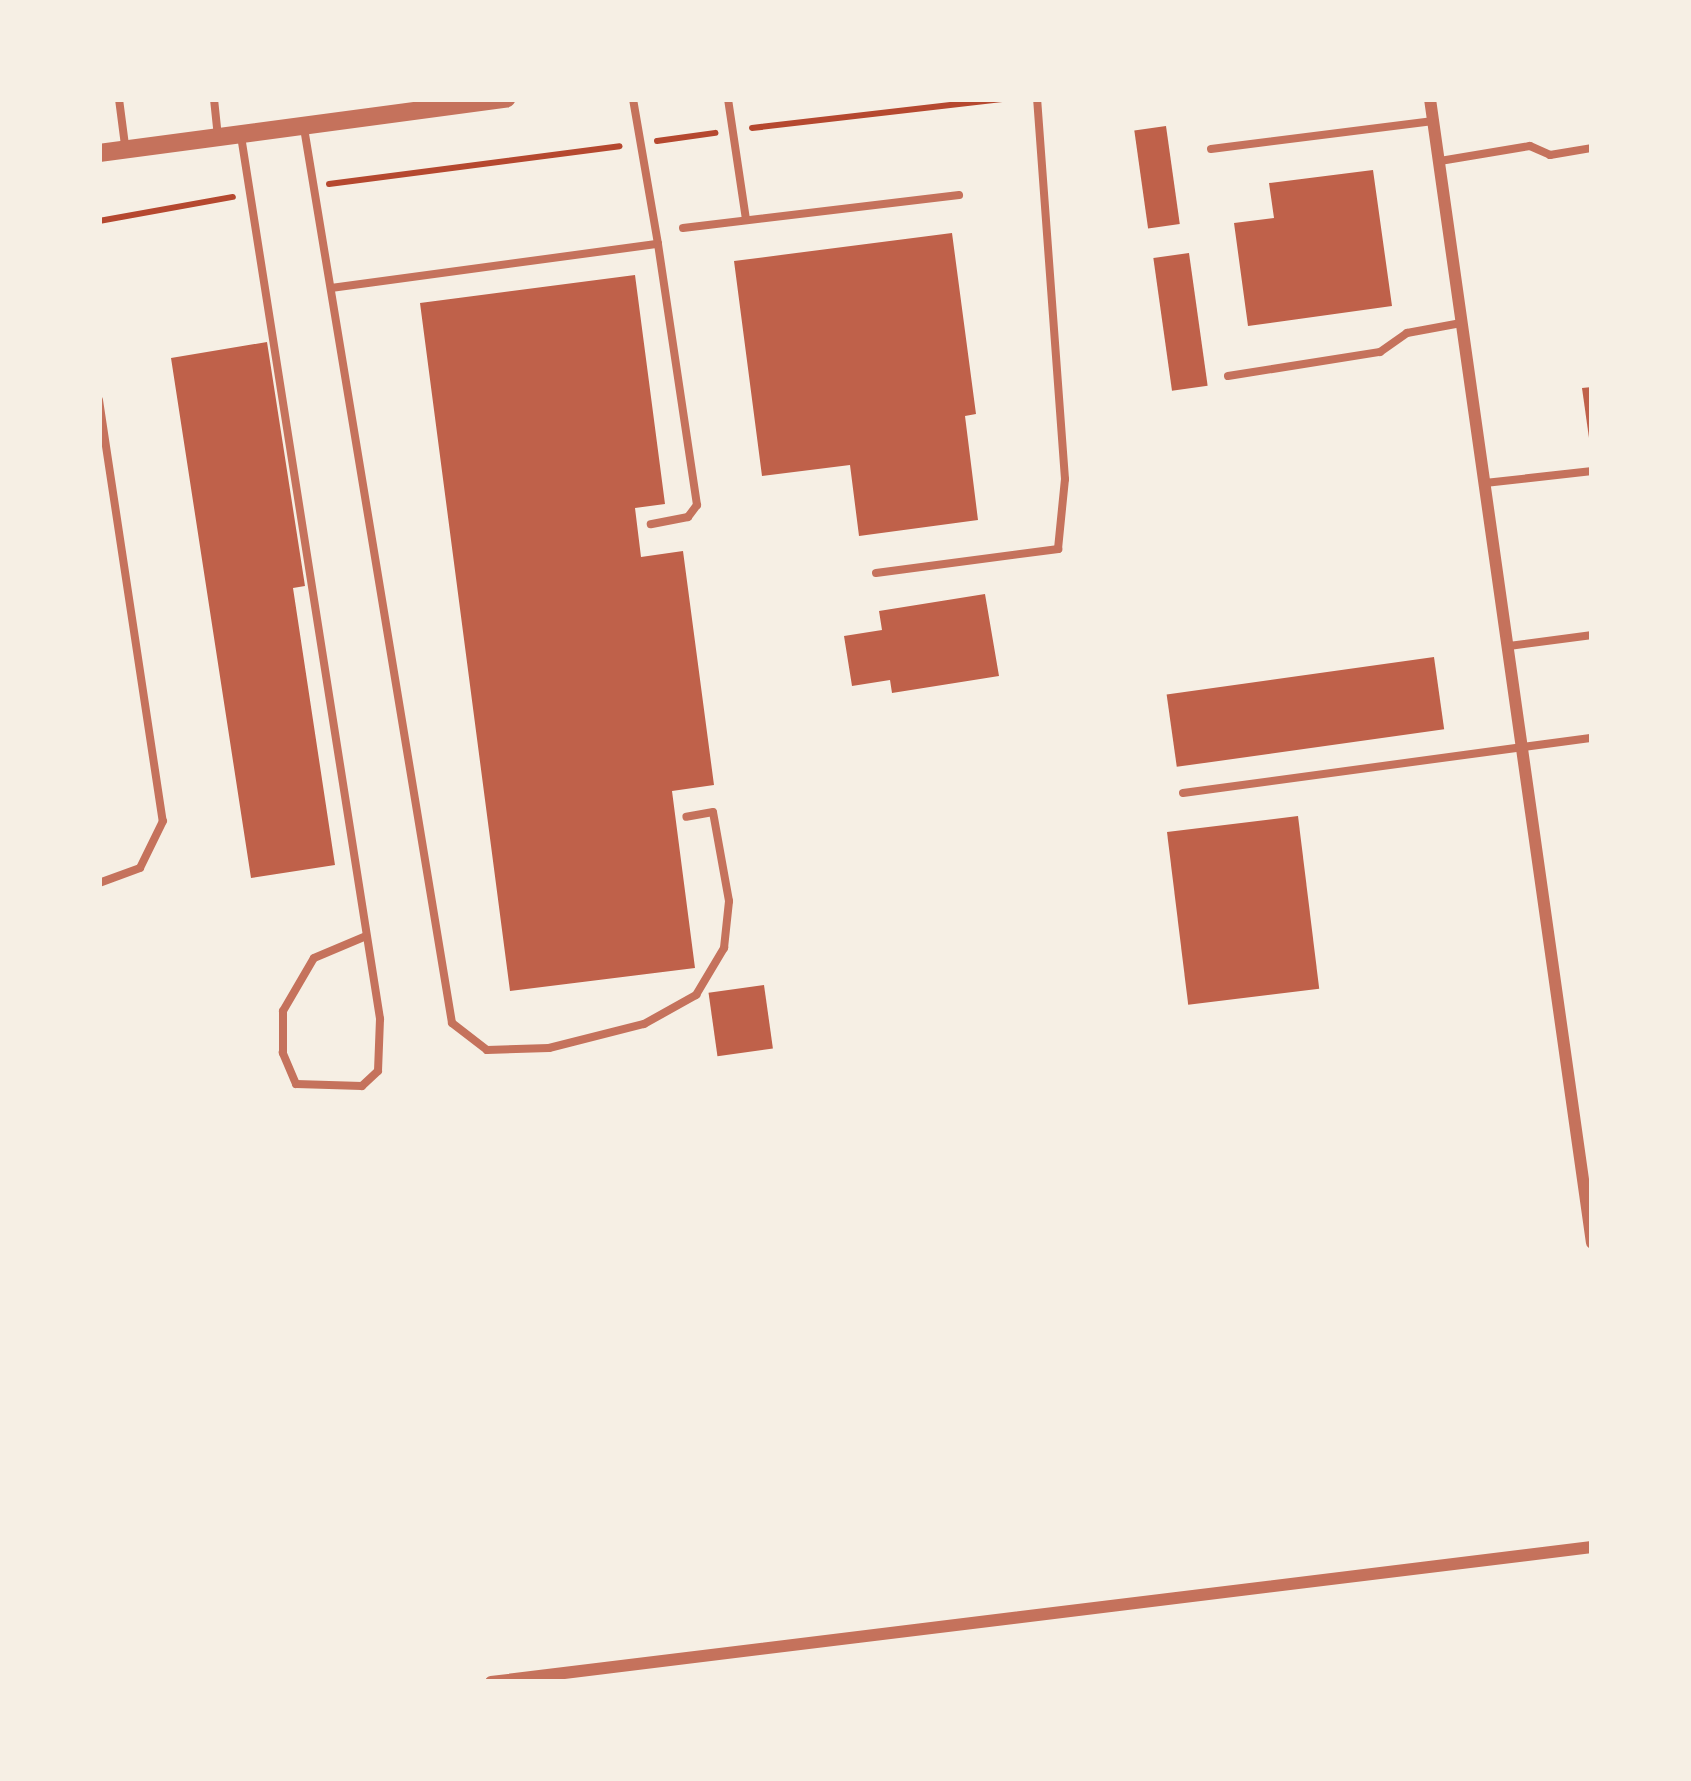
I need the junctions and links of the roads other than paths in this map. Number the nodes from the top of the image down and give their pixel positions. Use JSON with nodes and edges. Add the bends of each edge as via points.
{"nodes":[{"id":1,"x":119,"y":99,"type":"edge"},
{"id":2,"x":214,"y":99,"type":"edge"},
{"id":3,"x":506,"y":99,"type":"edge"},
{"id":4,"x":633,"y":99,"type":"edge"},
{"id":5,"x":728,"y":99,"type":"edge"},
{"id":6,"x":1037,"y":99,"type":"edge"},
{"id":7,"x":1430,"y":99,"type":"edge"},
{"id":8,"x":1433,"y":121,"type":"junction"},
{"id":9,"x":304,"y":126,"type":"junction"},
{"id":10,"x":241,"y":135,"type":"junction"},
{"id":11,"x":218,"y":137,"type":"junction"},
{"id":12,"x":1592,"y":148,"type":"edge"},
{"id":13,"x":126,"y":149,"type":"junction"},
{"id":14,"x":1211,"y":149,"type":"dead end"},
{"id":15,"x":99,"y":153,"type":"edge"},
{"id":16,"x":1438,"y":161,"type":"junction"},
{"id":17,"x":959,"y":195,"type":"dead end"},
{"id":18,"x":746,"y":219,"type":"junction"},
{"id":19,"x":683,"y":228,"type":"dead end"},
{"id":20,"x":658,"y":244,"type":"junction"},
{"id":21,"x":331,"y":288,"type":"junction"},
{"id":22,"x":1461,"y":323,"type":"junction"},
{"id":23,"x":1228,"y":376,"type":"dead end"},
{"id":24,"x":99,"y":400,"type":"edge"},
{"id":25,"x":1592,"y":471,"type":"edge"},
{"id":26,"x":1484,"y":483,"type":"junction"},
{"id":27,"x":651,"y":524,"type":"dead end"},
{"id":28,"x":876,"y":573,"type":"dead end"},
{"id":29,"x":1592,"y":634,"type":"edge"},
{"id":30,"x":1507,"y":646,"type":"junction"},
{"id":31,"x":1592,"y":738,"type":"edge"},
{"id":32,"x":1522,"y":750,"type":"junction"},
{"id":33,"x":1183,"y":793,"type":"dead end"},
{"id":34,"x":686,"y":818,"type":"dead end"},
{"id":35,"x":99,"y":884,"type":"edge"},
{"id":36,"x":367,"y":937,"type":"junction"},
{"id":37,"x":1587,"y":1167,"type":"edge"},
{"id":38,"x":1592,"y":1243,"type":"edge"},
{"id":39,"x":1592,"y":1547,"type":"edge"},
{"id":40,"x":491,"y":1682,"type":"edge"}],
"edges":[{"from":1,"to":13,"type":"lane"},
{"from":2,"to":11,"type":"lane"},
{"from":3,"to":9,"type":"street"},
{"from":4,"to":20,"type":"lane"},
{"from":5,"to":18,"type":"lane"},
{"from":6,"to":28,"type":"lane","via":[[1065,478],[1058,549]]},
{"from":7,"to":8,"type":"street"},
{"from":8,"to":14,"type":"lane"},
{"from":8,"to":16,"type":"street"},
{"from":9,"to":10,"type":"street"},
{"from":9,"to":21,"type":"lane"},
{"from":10,"to":11,"type":"street"},
{"from":10,"to":36,"type":"lane"},
{"from":11,"to":13,"type":"street"},
{"from":12,"to":16,"type":"lane","via":[[1550,155],[1530,146]]},
{"from":13,"to":15,"type":"street"},
{"from":16,"to":22,"type":"street"},
{"from":17,"to":18,"type":"lane"},
{"from":18,"to":19,"type":"lane"},
{"from":20,"to":21,"type":"lane"},
{"from":20,"to":27,"type":"lane","via":[[697,505],[688,517]]},
{"from":21,"to":34,"type":"lane","via":[[452,1023],[487,1050],[549,1048],[644,1024],[696,995],[724,948],[729,901],[713,812]]},
{"from":22,"to":23,"type":"lane","via":[[1407,333],[1380,352]]},
{"from":22,"to":26,"type":"street"},
{"from":24,"to":35,"type":"lane","via":[[164,821],[140,868]]},
{"from":25,"to":26,"type":"lane"},
{"from":26,"to":30,"type":"street"},
{"from":29,"to":30,"type":"lane"},
{"from":30,"to":32,"type":"street"},
{"from":31,"to":32,"type":"lane"},
{"from":32,"to":33,"type":"lane"},
{"from":32,"to":37,"type":"street"},
{"from":36,"to":36,"type":"lane","via":[[379,1071],[362,1086],[296,1084],[283,1053],[283,1011],[314,958]]},
{"from":37,"to":38,"type":"street"},
{"from":39,"to":40,"type":"street"}]}
